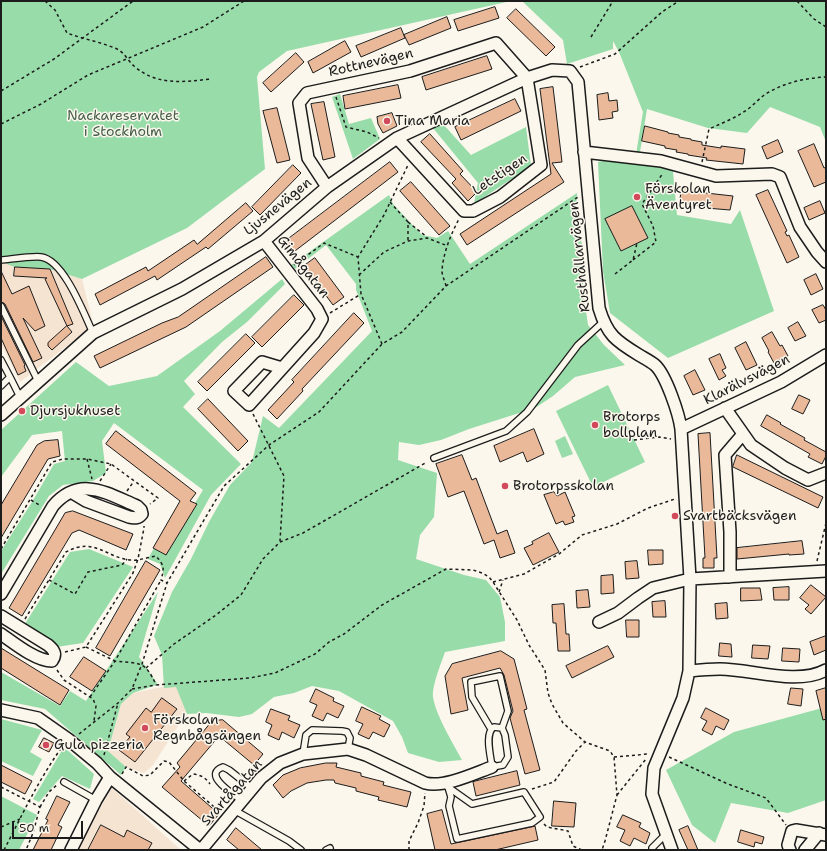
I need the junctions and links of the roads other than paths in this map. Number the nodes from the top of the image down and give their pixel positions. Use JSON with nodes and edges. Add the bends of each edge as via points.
{"nodes":[{"id":1,"x":570,"y":71,"type":"joint"},
{"id":2,"x":527,"y":78,"type":"junction"},
{"id":3,"x":397,"y":138,"type":"junction"},
{"id":4,"x":584,"y":152,"type":"junction"},
{"id":5,"x":326,"y":188,"type":"junction"},
{"id":6,"x":264,"y":241,"type":"junction"},
{"id":7,"x":1,"y":260,"type":"edge"},
{"id":8,"x":826,"y":262,"type":"edge"},
{"id":9,"x":1,"y":306,"type":"edge"},
{"id":10,"x":603,"y":322,"type":"junction"},
{"id":11,"x":93,"y":333,"type":"junction"},
{"id":12,"x":826,"y":355,"type":"edge"},
{"id":13,"x":1,"y":360,"type":"edge"},
{"id":14,"x":282,"y":368,"type":"junction"},
{"id":15,"x":10,"y":377,"type":"junction"},
{"id":16,"x":38,"y":381,"type":"junction"},
{"id":17,"x":1,"y":386,"type":"edge"},
{"id":18,"x":20,"y":397,"type":"junction"},
{"id":19,"x":725,"y":408,"type":"junction"},
{"id":20,"x":1,"y":415,"type":"edge"},
{"id":21,"x":681,"y":429,"type":"junction"},
{"id":22,"x":743,"y":434,"type":"junction"},
{"id":23,"x":434,"y":458,"type":"road end"},
{"id":24,"x":826,"y":472,"type":"edge"},
{"id":25,"x":71,"y":492,"type":"junction"},
{"id":26,"x":826,"y":572,"type":"edge"},
{"id":27,"x":730,"y":577,"type":"junction"},
{"id":28,"x":690,"y":579,"type":"junction"},
{"id":29,"x":1,"y":594,"type":"edge"},
{"id":30,"x":1,"y":616,"type":"edge"},
{"id":31,"x":599,"y":622,"type":"dead end"},
{"id":32,"x":1,"y":634,"type":"edge"},
{"id":33,"x":826,"y":670,"type":"edge"},
{"id":34,"x":689,"y":671,"type":"junction"},
{"id":35,"x":1,"y":710,"type":"edge"},
{"id":36,"x":502,"y":728,"type":"junction"},
{"id":37,"x":491,"y":729,"type":"junction"},
{"id":38,"x":348,"y":749,"type":"junction"},
{"id":39,"x":303,"y":754,"type":"junction"},
{"id":40,"x":492,"y":767,"type":"junction"},
{"id":41,"x":110,"y":776,"type":"junction"},
{"id":42,"x":64,"y":782,"type":"road end"},
{"id":43,"x":445,"y":785,"type":"junction"},
{"id":44,"x":253,"y":788,"type":"junction"},
{"id":45,"x":96,"y":800,"type":"junction"},
{"id":46,"x":242,"y":800,"type":"junction"},
{"id":47,"x":234,"y":810,"type":"junction"},
{"id":48,"x":667,"y":833,"type":"junction"},
{"id":49,"x":822,"y":834,"type":"edge"},
{"id":50,"x":71,"y":850,"type":"edge"},
{"id":51,"x":201,"y":850,"type":"edge"},
{"id":52,"x":301,"y":850,"type":"edge"},
{"id":53,"x":653,"y":850,"type":"edge"},
{"id":54,"x":672,"y":850,"type":"edge"},
{"id":55,"x":790,"y":850,"type":"edge"},
{"id":56,"x":805,"y":850,"type":"edge"}],
"edges":[{"from":1,"to":2,"type":"street","name":"Ljusnevägen","via":[[552,70]]},
{"from":1,"to":4,"type":"street","name":"Rusthållarvägen","via":[[578,82]]},
{"from":2,"to":3,"type":"street","name":"Ljusnevägen"},
{"from":2,"to":3,"type":"street","name":"Letstigen","via":[[541,165],[500,197],[473,211],[464,211]]},
{"from":2,"to":5,"type":"street","name":"Rottnevägen","via":[[496,43],[410,71],[307,93],[299,103],[308,158]]},
{"from":3,"to":5,"type":"street","name":"Ljusnevägen"},
{"from":4,"to":8,"type":"street","via":[[661,161],[716,176],[772,174],[780,177],[800,227]]},
{"from":4,"to":10,"type":"street","name":"Rusthållarvägen","via":[[599,308]]},
{"from":5,"to":6,"type":"street","name":"Ljusnevägen"},
{"from":6,"to":11,"type":"street","name":"Ljusnevägen","via":[[182,290]]},
{"from":6,"to":14,"type":"street","name":"Gimågatan","via":[[317,308],[322,318],[314,333]]},
{"from":7,"to":11,"type":"lane","via":[[42,257],[55,264],[66,277]]},
{"from":9,"to":16,"type":"lane"},
{"from":10,"to":21,"type":"street","name":"Rusthållarvägen","via":[[612,337],[655,365],[662,375],[679,416]]},
{"from":10,"to":23,"type":"lane","via":[[578,345],[527,412],[506,431]]},
{"from":11,"to":16,"type":"street","name":"Ljusnevägen"},
{"from":12,"to":19,"type":"street","name":"Klarälvsvägen","via":[[781,382]]},
{"from":13,"to":15,"type":"lane"},
{"from":14,"to":14,"type":"street","name":"Gimågatan","via":[[262,362],[234,391],[249,406]]},
{"from":15,"to":17,"type":"lane"},
{"from":15,"to":18,"type":"lane"},
{"from":16,"to":18,"type":"street","name":"Ljusnevägen"},
{"from":18,"to":20,"type":"street","name":"Ljusnevägen"},
{"from":19,"to":21,"type":"street","name":"Klarälvsvägen"},
{"from":19,"to":22,"type":"street"},
{"from":21,"to":28,"type":"street","name":"Rusthållarvägen"},
{"from":22,"to":24,"type":"street","via":[[755,449],[808,480]]},
{"from":22,"to":27,"type":"street","via":[[725,455]]},
{"from":25,"to":25,"type":"street","via":[[82,488],[95,489],[137,506],[142,514],[136,518],[129,517],[86,501]]},
{"from":25,"to":29,"type":"street","via":[[59,498],[50,511]]},
{"from":26,"to":27,"type":"street"},
{"from":27,"to":28,"type":"street"},
{"from":28,"to":31,"type":"street","via":[[653,588],[618,613]]},
{"from":28,"to":34,"type":"street","name":"Rusthållarvägen"},
{"from":30,"to":32,"type":"street","via":[[48,644],[54,650],[53,658],[46,661],[37,657]]},
{"from":33,"to":34,"type":"street","via":[[808,676],[782,676],[720,669]]},
{"from":34,"to":48,"type":"street","name":"Rusthållarvägen","via":[[683,698],[654,754],[652,794]]},
{"from":35,"to":41,"type":"street","via":[[38,718],[68,739]]},
{"from":36,"to":37,"type":"lane"},
{"from":36,"to":37,"type":"lane","via":[[508,711],[500,676],[471,682],[472,697]]},
{"from":36,"to":40,"type":"lane","via":[[508,757],[503,765]]},
{"from":37,"to":40,"type":"lane","via":[[488,735]]},
{"from":38,"to":39,"type":"street","name":"Svartågatan"},
{"from":38,"to":39,"type":"lane","via":[[350,738],[347,732],[312,730],[306,735]]},
{"from":38,"to":43,"type":"street","name":"Svartågatan","via":[[425,783]]},
{"from":39,"to":44,"type":"street","name":"Svartågatan","via":[[280,763]]},
{"from":40,"to":43,"type":"street","name":"Svartågatan"},
{"from":41,"to":45,"type":"street"},
{"from":41,"to":51,"type":"street"},
{"from":42,"to":45,"type":"lane"},
{"from":43,"to":43,"type":"lane","via":[[451,797],[449,806],[458,839],[532,823],[540,817],[524,792],[472,804]]},
{"from":44,"to":46,"type":"street","name":"Svartågatan"},
{"from":44,"to":46,"type":"lane","via":[[229,770],[219,768],[216,772],[218,782]]},
{"from":45,"to":50,"type":"street"},
{"from":46,"to":47,"type":"street","name":"Svartågatan"},
{"from":47,"to":51,"type":"street","name":"Svartågatan"},
{"from":47,"to":52,"type":"lane","via":[[289,840]]},
{"from":48,"to":53,"type":"lane","via":[[652,848]]},
{"from":48,"to":54,"type":"street","name":"Rusthållarvägen"},
{"from":49,"to":55,"type":"street","via":[[792,830],[788,845]]},
{"from":49,"to":56,"type":"street"}]}
